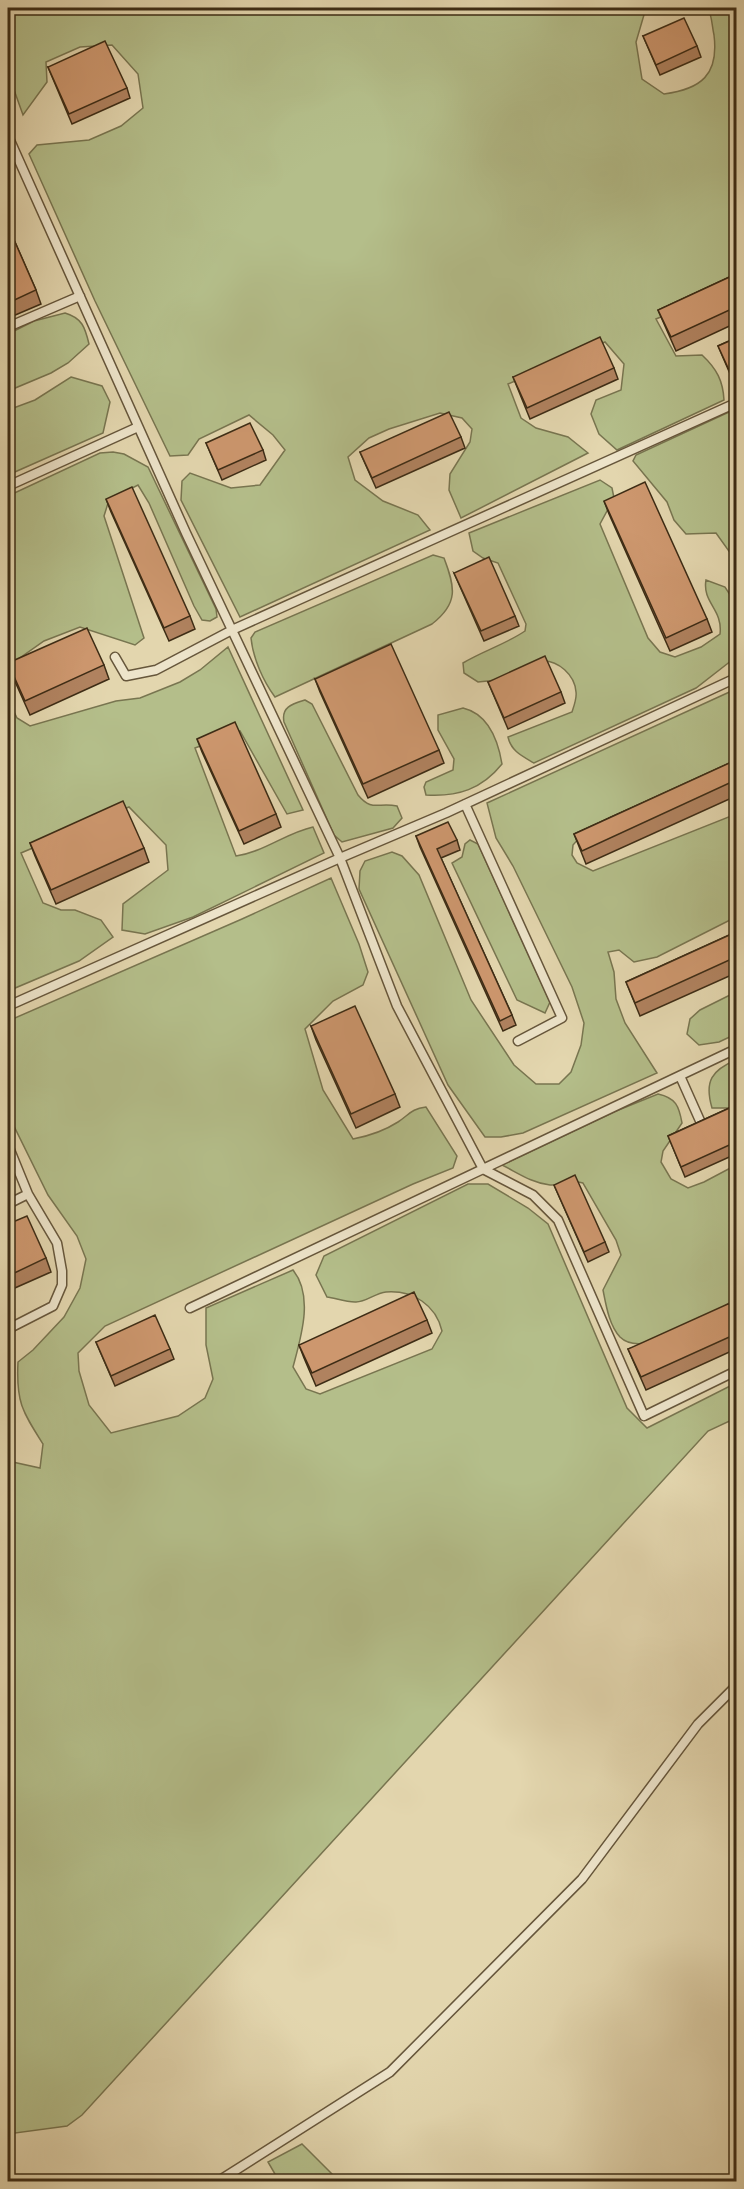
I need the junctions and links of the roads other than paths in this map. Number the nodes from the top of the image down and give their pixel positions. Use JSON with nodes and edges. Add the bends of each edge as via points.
{"nodes":[{"id":1,"x":8,"y":136,"type":"edge"},
{"id":2,"x":80,"y":296,"type":"junction"},
{"id":3,"x":8,"y":327,"type":"edge"},
{"id":4,"x":736,"y":403,"type":"edge"},
{"id":5,"x":138,"y":427,"type":"junction"},
{"id":6,"x":8,"y":486,"type":"edge"},
{"id":7,"x":232,"y":630,"type":"junction"},
{"id":8,"x":115,"y":657,"type":"dead end"},
{"id":9,"x":736,"y":678,"type":"edge"},
{"id":10,"x":465,"y":804,"type":"junction"},
{"id":11,"x":339,"y":858,"type":"junction"},
{"id":12,"x":8,"y":1006,"type":"edge"},
{"id":13,"x":518,"y":1041,"type":"dead end"},
{"id":14,"x":736,"y":1049,"type":"edge"},
{"id":15,"x":680,"y":1076,"type":"junction"},
{"id":16,"x":701,"y":1123,"type":"edge"},
{"id":17,"x":8,"y":1145,"type":"edge"},
{"id":18,"x":483,"y":1169,"type":"junction"},
{"id":19,"x":28,"y":1194,"type":"junction"},
{"id":20,"x":8,"y":1204,"type":"edge"},
{"id":21,"x":190,"y":1308,"type":"dead end"},
{"id":22,"x":8,"y":1329,"type":"edge"},
{"id":23,"x":736,"y":1371,"type":"edge"},
{"id":24,"x":736,"y":1686,"type":"edge"},
{"id":25,"x":217,"y":2181,"type":"edge"}],
"edges":[{"from":1,"to":2,"type":"lane"},
{"from":2,"to":3,"type":"lane"},
{"from":2,"to":5,"type":"lane"},
{"from":4,"to":7,"type":"lane"},
{"from":5,"to":6,"type":"lane"},
{"from":5,"to":7,"type":"lane"},
{"from":7,"to":8,"type":"lane","via":[[156,670],[126,676]]},
{"from":7,"to":11,"type":"lane"},
{"from":9,"to":10,"type":"lane"},
{"from":10,"to":11,"type":"lane"},
{"from":10,"to":13,"type":"lane","via":[[562,1018]]},
{"from":11,"to":12,"type":"lane"},
{"from":11,"to":18,"type":"lane","via":[[397,1006]]},
{"from":14,"to":15,"type":"lane"},
{"from":15,"to":16,"type":"lane"},
{"from":15,"to":18,"type":"lane"},
{"from":17,"to":19,"type":"lane"},
{"from":18,"to":21,"type":"lane"},
{"from":18,"to":23,"type":"lane","via":[[533,1195],[558,1220],[644,1416]]},
{"from":19,"to":20,"type":"lane"},
{"from":19,"to":22,"type":"lane","via":[[57,1243],[62,1285],[53,1306]]},
{"from":24,"to":25,"type":"lane","via":[[698,1724],[582,1879],[390,2072]]}]}
